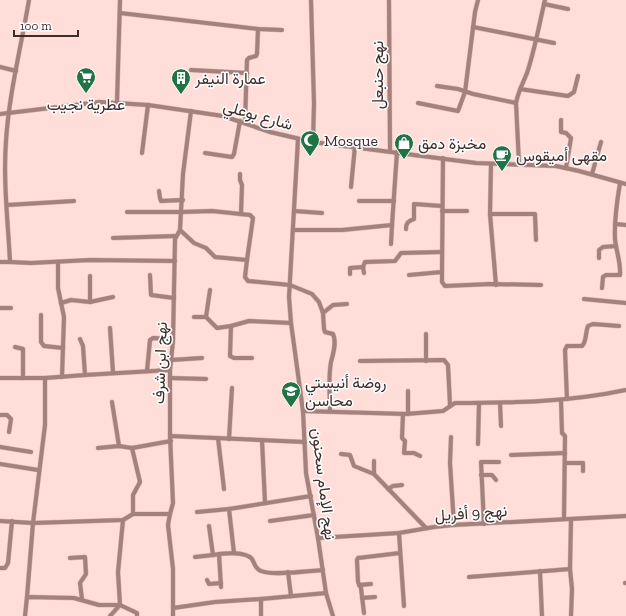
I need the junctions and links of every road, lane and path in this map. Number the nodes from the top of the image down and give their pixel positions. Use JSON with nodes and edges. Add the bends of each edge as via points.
{"nodes":[{"id":1,"x":29,"y":0,"type":"edge"},
{"id":2,"x":120,"y":0,"type":"edge"},
{"id":3,"x":311,"y":0,"type":"edge"},
{"id":4,"x":388,"y":0,"type":"edge"},
{"id":5,"x":478,"y":0,"type":"edge"},
{"id":6,"x":544,"y":2,"type":"edge"},
{"id":7,"x":568,"y":9,"type":"dead end"},
{"id":8,"x":120,"y":13,"type":"junction"},
{"id":9,"x":473,"y":27,"type":"junction"},
{"id":10,"x":258,"y":29,"type":"junction"},
{"id":11,"x":282,"y":30,"type":"dead end"},
{"id":12,"x":537,"y":40,"type":"junction"},
{"id":13,"x":554,"y":43,"type":"dead end"},
{"id":14,"x":0,"y":67,"type":"edge"},
{"id":15,"x":16,"y":70,"type":"junction"},
{"id":16,"x":191,"y":70,"type":"dead end"},
{"id":17,"x":246,"y":73,"type":"junction"},
{"id":18,"x":578,"y":76,"type":"dead end"},
{"id":19,"x":438,"y":86,"type":"dead end"},
{"id":20,"x":520,"y":89,"type":"junction"},
{"id":21,"x":465,"y":92,"type":"junction"},
{"id":22,"x":117,"y":102,"type":"junction"},
{"id":23,"x":418,"y":103,"type":"dead end"},
{"id":24,"x":516,"y":103,"type":"junction"},
{"id":25,"x":148,"y":105,"type":"junction"},
{"id":26,"x":191,"y":111,"type":"junction"},
{"id":27,"x":0,"y":114,"type":"edge"},
{"id":28,"x":9,"y":114,"type":"junction"},
{"id":29,"x":561,"y":120,"type":"dead end"},
{"id":30,"x":240,"y":121,"type":"junction"},
{"id":31,"x":245,"y":123,"type":"junction"},
{"id":32,"x":298,"y":139,"type":"junction"},
{"id":33,"x":6,"y":141,"type":"junction"},
{"id":34,"x":0,"y":142,"type":"edge"},
{"id":35,"x":313,"y":142,"type":"junction"},
{"id":36,"x":601,"y":142,"type":"dead end"},
{"id":37,"x":355,"y":146,"type":"junction"},
{"id":38,"x":390,"y":151,"type":"junction"},
{"id":39,"x":397,"y":152,"type":"junction"},
{"id":40,"x":205,"y":153,"type":"dead end"},
{"id":41,"x":142,"y":154,"type":"dead end"},
{"id":42,"x":443,"y":158,"type":"junction"},
{"id":43,"x":491,"y":164,"type":"junction"},
{"id":44,"x":519,"y":164,"type":"junction"},
{"id":45,"x":566,"y":168,"type":"junction"},
{"id":46,"x":2,"y":170,"type":"edge"},
{"id":47,"x":240,"y":174,"type":"dead end"},
{"id":48,"x":592,"y":174,"type":"junction"},
{"id":49,"x":620,"y":183,"type":"junction"},
{"id":50,"x":626,"y":184,"type":"edge"},
{"id":51,"x":351,"y":187,"type":"dead end"},
{"id":52,"x":160,"y":191,"type":"dead end"},
{"id":53,"x":0,"y":198,"type":"edge"},
{"id":54,"x":6,"y":198,"type":"junction"},
{"id":55,"x":183,"y":200,"type":"junction"},
{"id":56,"x":74,"y":201,"type":"dead end"},
{"id":57,"x":359,"y":201,"type":"dead end"},
{"id":58,"x":394,"y":201,"type":"junction"},
{"id":59,"x":7,"y":205,"type":"junction"},
{"id":60,"x":442,"y":208,"type":"junction"},
{"id":61,"x":294,"y":211,"type":"junction"},
{"id":62,"x":467,"y":211,"type":"dead end"},
{"id":63,"x":127,"y":212,"type":"dead end"},
{"id":64,"x":182,"y":212,"type":"junction"},
{"id":65,"x":322,"y":213,"type":"dead end"},
{"id":66,"x":241,"y":214,"type":"junction"},
{"id":67,"x":490,"y":214,"type":"junction"},
{"id":68,"x":615,"y":224,"type":"junction"},
{"id":69,"x":626,"y":225,"type":"edge"},
{"id":70,"x":392,"y":226,"type":"junction"},
{"id":71,"x":406,"y":229,"type":"dead end"},
{"id":72,"x":180,"y":230,"type":"junction"},
{"id":73,"x":293,"y":230,"type":"junction"},
{"id":74,"x":176,"y":236,"type":"junction"},
{"id":75,"x":113,"y":238,"type":"dead end"},
{"id":76,"x":536,"y":240,"type":"dead end"},
{"id":77,"x":391,"y":244,"type":"dead end"},
{"id":78,"x":616,"y":246,"type":"junction"},
{"id":79,"x":442,"y":252,"type":"junction"},
{"id":80,"x":599,"y":258,"type":"dead end"},
{"id":81,"x":247,"y":260,"type":"junction"},
{"id":82,"x":175,"y":261,"type":"junction"},
{"id":83,"x":0,"y":262,"type":"edge"},
{"id":84,"x":10,"y":262,"type":"junction"},
{"id":85,"x":58,"y":263,"type":"junction"},
{"id":86,"x":363,"y":267,"type":"junction"},
{"id":87,"x":442,"y":272,"type":"junction"},
{"id":88,"x":364,"y":273,"type":"dead end"},
{"id":89,"x":350,"y":274,"type":"dead end"},
{"id":90,"x":150,"y":275,"type":"dead end"},
{"id":91,"x":409,"y":275,"type":"dead end"},
{"id":92,"x":90,"y":276,"type":"dead end"},
{"id":93,"x":290,"y":285,"type":"junction"},
{"id":94,"x":496,"y":285,"type":"junction"},
{"id":95,"x":541,"y":285,"type":"dead end"},
{"id":96,"x":602,"y":288,"type":"dead end"},
{"id":97,"x":210,"y":290,"type":"dead end"},
{"id":98,"x":114,"y":297,"type":"dead end"},
{"id":99,"x":174,"y":298,"type":"junction"},
{"id":100,"x":584,"y":300,"type":"dead end"},
{"id":101,"x":90,"y":302,"type":"junction"},
{"id":102,"x":61,"y":303,"type":"junction"},
{"id":103,"x":626,"y":303,"type":"edge"},
{"id":104,"x":347,"y":304,"type":"dead end"},
{"id":105,"x":0,"y":308,"type":"edge"},
{"id":106,"x":12,"y":308,"type":"dead end"},
{"id":107,"x":323,"y":313,"type":"junction"},
{"id":108,"x":41,"y":315,"type":"dead end"},
{"id":109,"x":194,"y":317,"type":"dead end"},
{"id":110,"x":206,"y":317,"type":"junction"},
{"id":111,"x":291,"y":323,"type":"junction"},
{"id":112,"x":231,"y":326,"type":"junction"},
{"id":113,"x":619,"y":326,"type":"dead end"},
{"id":114,"x":110,"y":328,"type":"dead end"},
{"id":115,"x":426,"y":334,"type":"dead end"},
{"id":116,"x":80,"y":338,"type":"dead end"},
{"id":117,"x":173,"y":339,"type":"junction"},
{"id":118,"x":15,"y":347,"type":"dead end"},
{"id":119,"x":63,"y":348,"type":"junction"},
{"id":120,"x":202,"y":358,"type":"dead end"},
{"id":121,"x":252,"y":358,"type":"dead end"},
{"id":122,"x":171,"y":360,"type":"junction"},
{"id":123,"x":360,"y":361,"type":"dead end"},
{"id":124,"x":426,"y":361,"type":"junction"},
{"id":125,"x":170,"y":370,"type":"junction"},
{"id":126,"x":147,"y":371,"type":"junction"},
{"id":127,"x":113,"y":373,"type":"junction"},
{"id":128,"x":85,"y":375,"type":"junction"},
{"id":129,"x":62,"y":377,"type":"junction"},
{"id":130,"x":0,"y":378,"type":"edge"},
{"id":131,"x":23,"y":378,"type":"junction"},
{"id":132,"x":45,"y":378,"type":"junction"},
{"id":133,"x":170,"y":378,"type":"junction"},
{"id":134,"x":206,"y":379,"type":"dead end"},
{"id":135,"x":232,"y":388,"type":"dead end"},
{"id":136,"x":626,"y":390,"type":"edge"},
{"id":137,"x":408,"y":391,"type":"dead end"},
{"id":138,"x":567,"y":398,"type":"junction"},
{"id":139,"x":562,"y":400,"type":"junction"},
{"id":140,"x":112,"y":402,"type":"dead end"},
{"id":141,"x":479,"y":403,"type":"junction"},
{"id":142,"x":500,"y":403,"type":"junction"},
{"id":143,"x":450,"y":405,"type":"junction"},
{"id":144,"x":303,"y":411,"type":"junction"},
{"id":145,"x":330,"y":411,"type":"junction"},
{"id":146,"x":403,"y":414,"type":"junction"},
{"id":147,"x":408,"y":414,"type":"junction"},
{"id":148,"x":0,"y":415,"type":"edge"},
{"id":149,"x":501,"y":426,"type":"dead end"},
{"id":150,"x":9,"y":432,"type":"dead end"},
{"id":151,"x":170,"y":436,"type":"junction"},
{"id":152,"x":451,"y":437,"type":"dead end"},
{"id":153,"x":218,"y":438,"type":"junction"},
{"id":154,"x":229,"y":439,"type":"junction"},
{"id":155,"x":262,"y":440,"type":"junction"},
{"id":156,"x":170,"y":442,"type":"junction"},
{"id":157,"x":305,"y":442,"type":"junction"},
{"id":158,"x":478,"y":444,"type":"dead end"},
{"id":159,"x":118,"y":446,"type":"junction"},
{"id":160,"x":0,"y":447,"type":"edge"},
{"id":161,"x":98,"y":448,"type":"dead end"},
{"id":162,"x":132,"y":448,"type":"junction"},
{"id":163,"x":31,"y":452,"type":"dead end"},
{"id":164,"x":565,"y":453,"type":"junction"},
{"id":165,"x":341,"y":454,"type":"dead end"},
{"id":166,"x":512,"y":455,"type":"dead end"},
{"id":167,"x":420,"y":456,"type":"dead end"},
{"id":168,"x":374,"y":461,"type":"dead end"},
{"id":169,"x":499,"y":462,"type":"dead end"},
{"id":170,"x":566,"y":463,"type":"junction"},
{"id":171,"x":0,"y":464,"type":"edge"},
{"id":172,"x":38,"y":470,"type":"junction"},
{"id":173,"x":583,"y":471,"type":"dead end"},
{"id":174,"x":374,"y":474,"type":"junction"},
{"id":175,"x":481,"y":475,"type":"junction"},
{"id":176,"x":496,"y":480,"type":"dead end"},
{"id":177,"x":402,"y":484,"type":"dead end"},
{"id":178,"x":224,"y":489,"type":"dead end"},
{"id":179,"x":388,"y":489,"type":"junction"},
{"id":180,"x":311,"y":496,"type":"junction"},
{"id":181,"x":265,"y":503,"type":"junction"},
{"id":182,"x":229,"y":509,"type":"junction"},
{"id":183,"x":197,"y":512,"type":"dead end"},
{"id":184,"x":133,"y":514,"type":"junction"},
{"id":185,"x":170,"y":514,"type":"junction"},
{"id":186,"x":314,"y":515,"type":"junction"},
{"id":187,"x":626,"y":516,"type":"edge"},
{"id":188,"x":564,"y":519,"type":"junction"},
{"id":189,"x":123,"y":520,"type":"junction"},
{"id":190,"x":571,"y":520,"type":"junction"},
{"id":191,"x":0,"y":521,"type":"edge"},
{"id":192,"x":270,"y":521,"type":"dead end"},
{"id":193,"x":12,"y":522,"type":"junction"},
{"id":194,"x":33,"y":523,"type":"junction"},
{"id":195,"x":484,"y":524,"type":"junction"},
{"id":196,"x":454,"y":525,"type":"junction"},
{"id":197,"x":209,"y":526,"type":"dead end"},
{"id":198,"x":426,"y":528,"type":"junction"},
{"id":199,"x":399,"y":533,"type":"junction"},
{"id":200,"x":318,"y":538,"type":"junction"},
{"id":201,"x":400,"y":552,"type":"junction"},
{"id":202,"x":234,"y":553,"type":"junction"},
{"id":203,"x":213,"y":554,"type":"junction"},
{"id":204,"x":219,"y":554,"type":"junction"},
{"id":205,"x":195,"y":557,"type":"dead end"},
{"id":206,"x":70,"y":558,"type":"dead end"},
{"id":207,"x":0,"y":568,"type":"edge"},
{"id":208,"x":570,"y":569,"type":"junction"},
{"id":209,"x":323,"y":570,"type":"junction"},
{"id":210,"x":540,"y":571,"type":"junction"},
{"id":211,"x":288,"y":572,"type":"junction"},
{"id":212,"x":468,"y":577,"type":"dead end"},
{"id":213,"x":207,"y":580,"type":"dead end"},
{"id":214,"x":371,"y":584,"type":"dead end"},
{"id":215,"x":359,"y":585,"type":"junction"},
{"id":216,"x":326,"y":593,"type":"junction"},
{"id":217,"x":291,"y":596,"type":"junction"},
{"id":218,"x":27,"y":597,"type":"junction"},
{"id":219,"x":375,"y":597,"type":"dead end"},
{"id":220,"x":362,"y":598,"type":"junction"},
{"id":221,"x":82,"y":599,"type":"junction"},
{"id":222,"x":261,"y":599,"type":"junction"},
{"id":223,"x":120,"y":605,"type":"junction"},
{"id":224,"x":404,"y":606,"type":"dead end"},
{"id":225,"x":173,"y":608,"type":"junction"},
{"id":226,"x":364,"y":614,"type":"dead end"},
{"id":227,"x":25,"y":616,"type":"edge"},
{"id":228,"x":110,"y":616,"type":"edge"},
{"id":229,"x":137,"y":616,"type":"edge"},
{"id":230,"x":173,"y":616,"type":"edge"},
{"id":231,"x":262,"y":616,"type":"edge"},
{"id":232,"x":333,"y":616,"type":"edge"},
{"id":233,"x":542,"y":616,"type":"edge"},
{"id":234,"x":571,"y":616,"type":"edge"}],
"edges":[{"from":1,"to":15,"type":"street"},
{"from":2,"to":8,"type":"street"},
{"from":3,"to":35,"type":"street"},
{"from":4,"to":38,"type":"street","name":"نهج حنبعل"},
{"from":5,"to":9,"type":"street"},
{"from":6,"to":7,"type":"street"},
{"from":6,"to":12,"type":"street"},
{"from":8,"to":10,"type":"street"},
{"from":8,"to":22,"type":"street"},
{"from":9,"to":12,"type":"street"},
{"from":9,"to":21,"type":"street"},
{"from":10,"to":11,"type":"street"},
{"from":10,"to":17,"type":"street","via":[[257,54],[247,59]]},
{"from":12,"to":13,"type":"street"},
{"from":12,"to":20,"type":"street"},
{"from":14,"to":15,"type":"street"},
{"from":15,"to":28,"type":"street"},
{"from":16,"to":17,"type":"street"},
{"from":17,"to":31,"type":"street"},
{"from":18,"to":20,"type":"street","via":[[574,92],[568,96]]},
{"from":19,"to":21,"type":"street"},
{"from":20,"to":24,"type":"street"},
{"from":21,"to":23,"type":"street","via":[[458,111]]},
{"from":21,"to":24,"type":"street"},
{"from":22,"to":25,"type":"street","name":"شارع بوعلي"},
{"from":22,"to":28,"type":"street","name":"شارع بوعلي","via":[[87,103]]},
{"from":24,"to":44,"type":"street"},
{"from":25,"to":26,"type":"street","name":"شارع بوعلي"},
{"from":25,"to":41,"type":"street"},
{"from":26,"to":30,"type":"street","name":"شارع بوعلي"},
{"from":26,"to":55,"type":"street","via":[[183,174]]},
{"from":27,"to":28,"type":"street","name":"شارع بوعلي"},
{"from":28,"to":33,"type":"street"},
{"from":29,"to":45,"type":"street","via":[[561,132],[571,138]]},
{"from":30,"to":31,"type":"street","name":"شارع بوعلي"},
{"from":30,"to":40,"type":"street","via":[[232,156]]},
{"from":31,"to":32,"type":"street","name":"شارع بوعلي"},
{"from":32,"to":35,"type":"street","name":"شارع بوعلي"},
{"from":32,"to":61,"type":"street","name":"نهج الإمام سحنون"},
{"from":33,"to":34,"type":"street"},
{"from":33,"to":46,"type":"street"},
{"from":35,"to":37,"type":"street","name":"شارع بوعلي"},
{"from":36,"to":48,"type":"street"},
{"from":37,"to":38,"type":"street","name":"شارع بوعلي"},
{"from":37,"to":51,"type":"street"},
{"from":38,"to":39,"type":"street","name":"شارع بوعلي"},
{"from":39,"to":42,"type":"street","name":"شارع بوعلي"},
{"from":39,"to":58,"type":"street"},
{"from":42,"to":43,"type":"street","name":"شارع بوعلي"},
{"from":42,"to":60,"type":"street"},
{"from":43,"to":44,"type":"street","name":"شارع بوعلي"},
{"from":43,"to":67,"type":"street"},
{"from":44,"to":45,"type":"street","name":"شارع بوعلي"},
{"from":45,"to":48,"type":"street","name":"شارع بوعلي"},
{"from":46,"to":54,"type":"street"},
{"from":47,"to":66,"type":"street"},
{"from":48,"to":49,"type":"street","name":"شارع بوعلي"},
{"from":49,"to":50,"type":"street","name":"شارع بوعلي"},
{"from":49,"to":68,"type":"street"},
{"from":52,"to":55,"type":"street","via":[[162,201]]},
{"from":53,"to":54,"type":"street"},
{"from":54,"to":59,"type":"street"},
{"from":55,"to":64,"type":"street"},
{"from":56,"to":59,"type":"street"},
{"from":57,"to":58,"type":"street"},
{"from":58,"to":70,"type":"street"},
{"from":59,"to":84,"type":"street"},
{"from":60,"to":62,"type":"street"},
{"from":60,"to":71,"type":"street","via":[[414,204],[414,219],[408,221]]},
{"from":60,"to":79,"type":"street"},
{"from":61,"to":65,"type":"street"},
{"from":61,"to":73,"type":"street","name":"نهج الإمام سحنون"},
{"from":63,"to":64,"type":"street"},
{"from":64,"to":66,"type":"street","via":[[212,211]]},
{"from":64,"to":72,"type":"street"},
{"from":66,"to":81,"type":"street","via":[[253,218]]},
{"from":67,"to":76,"type":"street","via":[[535,214]]},
{"from":67,"to":94,"type":"street"},
{"from":68,"to":69,"type":"street"},
{"from":68,"to":78,"type":"street"},
{"from":70,"to":73,"type":"street","via":[[355,230]]},
{"from":70,"to":77,"type":"street"},
{"from":72,"to":74,"type":"street"},
{"from":72,"to":81,"type":"street","via":[[215,257]]},
{"from":73,"to":93,"type":"street","name":"نهج الإمام سحنون"},
{"from":74,"to":75,"type":"street"},
{"from":74,"to":82,"type":"street","name":"نهج ابن شرف"},
{"from":78,"to":80,"type":"street","via":[[603,247],[599,250]]},
{"from":78,"to":96,"type":"street","via":[[620,260],[620,275],[603,277]]},
{"from":79,"to":86,"type":"street","via":[[401,253],[395,261],[365,262]]},
{"from":79,"to":87,"type":"street"},
{"from":81,"to":93,"type":"street","via":[[245,277],[248,281]]},
{"from":82,"to":85,"type":"street","via":[[90,260]]},
{"from":82,"to":99,"type":"street","name":"نهج ابن شرف"},
{"from":83,"to":84,"type":"street"},
{"from":84,"to":85,"type":"street"},
{"from":85,"to":102,"type":"street"},
{"from":86,"to":88,"type":"street"},
{"from":86,"to":89,"type":"street","via":[[350,268]]},
{"from":87,"to":91,"type":"street"},
{"from":87,"to":94,"type":"street","via":[[442,282],[445,286]]},
{"from":90,"to":99,"type":"street","via":[[151,295]]},
{"from":92,"to":101,"type":"street"},
{"from":93,"to":107,"type":"street","via":[[312,294],[319,302]]},
{"from":93,"to":111,"type":"street","name":"نهج الإمام سحنون"},
{"from":94,"to":95,"type":"street"},
{"from":97,"to":110,"type":"street"},
{"from":98,"to":101,"type":"street"},
{"from":99,"to":117,"type":"street","name":"نهج ابن شرف"},
{"from":100,"to":103,"type":"street"},
{"from":101,"to":102,"type":"street","via":[[71,300]]},
{"from":102,"to":119,"type":"street","via":[[64,317]]},
{"from":104,"to":107,"type":"street","via":[[333,305]]},
{"from":105,"to":106,"type":"street"},
{"from":107,"to":145,"type":"street","via":[[324,329],[335,338],[331,365]]},
{"from":108,"to":119,"type":"street","via":[[41,342],[44,346]]},
{"from":109,"to":110,"type":"street"},
{"from":110,"to":112,"type":"street","via":[[217,328]]},
{"from":111,"to":112,"type":"street","via":[[249,321]]},
{"from":111,"to":144,"type":"street","name":"نهج الإمام سحنون"},
{"from":112,"to":121,"type":"street","via":[[230,356]]},
{"from":113,"to":138,"type":"street","via":[[593,324],[586,329],[585,344],[567,346]]},
{"from":114,"to":127,"type":"street"},
{"from":115,"to":124,"type":"street"},
{"from":116,"to":128,"type":"street"},
{"from":117,"to":122,"type":"street","name":"نهج ابن شرف"},
{"from":117,"to":126,"type":"street","via":[[150,340]]},
{"from":118,"to":131,"type":"street","via":[[23,349]]},
{"from":119,"to":129,"type":"street"},
{"from":120,"to":122,"type":"street"},
{"from":122,"to":125,"type":"street","name":"نهج ابن شرف"},
{"from":123,"to":124,"type":"street"},
{"from":124,"to":143,"type":"street","via":[[444,360],[448,366]]},
{"from":125,"to":126,"type":"street"},
{"from":125,"to":133,"type":"street","name":"نهج ابن شرف"},
{"from":126,"to":127,"type":"street"},
{"from":127,"to":128,"type":"street"},
{"from":128,"to":129,"type":"street"},
{"from":129,"to":132,"type":"street"},
{"from":130,"to":131,"type":"street"},
{"from":131,"to":132,"type":"street"},
{"from":132,"to":172,"type":"street","via":[[45,425]]},
{"from":133,"to":134,"type":"street"},
{"from":133,"to":151,"type":"street","name":"نهج ابن شرف"},
{"from":135,"to":154,"type":"street"},
{"from":136,"to":138,"type":"street"},
{"from":137,"to":147,"type":"street"},
{"from":138,"to":139,"type":"street"},
{"from":139,"to":142,"type":"street"},
{"from":139,"to":164,"type":"street"},
{"from":140,"to":159,"type":"street"},
{"from":141,"to":142,"type":"street"},
{"from":141,"to":143,"type":"street"},
{"from":141,"to":158,"type":"street"},
{"from":142,"to":149,"type":"street"},
{"from":143,"to":147,"type":"street","via":[[443,411]]},
{"from":144,"to":145,"type":"street"},
{"from":144,"to":157,"type":"street","name":"نهج الإمام سحنون"},
{"from":145,"to":146,"type":"street"},
{"from":146,"to":147,"type":"street"},
{"from":146,"to":167,"type":"street","via":[[404,453]]},
{"from":148,"to":150,"type":"street","via":[[7,415],[10,419]]},
{"from":151,"to":153,"type":"street"},
{"from":151,"to":156,"type":"street","name":"نهج ابن شرف"},
{"from":152,"to":196,"type":"street"},
{"from":153,"to":154,"type":"street"},
{"from":153,"to":178,"type":"street"},
{"from":154,"to":155,"type":"street"},
{"from":155,"to":157,"type":"street"},
{"from":155,"to":181,"type":"street"},
{"from":156,"to":162,"type":"street"},
{"from":156,"to":185,"type":"street","name":"نهج ابن شرف","via":[[173,503]]},
{"from":157,"to":180,"type":"street","name":"نهج الإمام سحنون","via":[[306,473]]},
{"from":159,"to":161,"type":"street"},
{"from":159,"to":162,"type":"street"},
{"from":160,"to":163,"type":"street"},
{"from":162,"to":184,"type":"street","via":[[140,482],[133,495]]},
{"from":164,"to":166,"type":"street"},
{"from":164,"to":170,"type":"street"},
{"from":165,"to":174,"type":"street","via":[[350,455],[354,466]]},
{"from":168,"to":174,"type":"street"},
{"from":169,"to":175,"type":"street","via":[[481,462]]},
{"from":170,"to":173,"type":"street","via":[[583,463]]},
{"from":170,"to":188,"type":"street"},
{"from":171,"to":172,"type":"street"},
{"from":172,"to":194,"type":"street"},
{"from":174,"to":179,"type":"street"},
{"from":175,"to":176,"type":"street","via":[[492,475]]},
{"from":175,"to":195,"type":"street"},
{"from":177,"to":179,"type":"street"},
{"from":179,"to":198,"type":"street"},
{"from":180,"to":181,"type":"street"},
{"from":180,"to":186,"type":"street","name":"نهج الإمام سحنون"},
{"from":181,"to":182,"type":"street"},
{"from":182,"to":183,"type":"street"},
{"from":182,"to":202,"type":"street"},
{"from":184,"to":185,"type":"street"},
{"from":184,"to":189,"type":"street"},
{"from":185,"to":225,"type":"street","name":"نهج ابن شرف","via":[[168,525],[173,569]]},
{"from":186,"to":192,"type":"street"},
{"from":186,"to":200,"type":"street","name":"نهج الإمام سحنون"},
{"from":187,"to":190,"type":"street","name":"نهج 9 أفريل"},
{"from":188,"to":190,"type":"street","name":"نهج 9 أفريل"},
{"from":188,"to":195,"type":"street","name":"نهج 9 أفريل"},
{"from":189,"to":194,"type":"street"},
{"from":189,"to":223,"type":"street","via":[[118,572]]},
{"from":190,"to":208,"type":"street"},
{"from":191,"to":193,"type":"street"},
{"from":193,"to":194,"type":"street"},
{"from":193,"to":207,"type":"street","via":[[8,562],[6,568]]},
{"from":194,"to":218,"type":"street"},
{"from":195,"to":196,"type":"street","name":"نهج 9 أفريل"},
{"from":196,"to":198,"type":"street","name":"نهج 9 أفريل"},
{"from":197,"to":203,"type":"street"},
{"from":198,"to":199,"type":"street","name":"نهج 9 أفريل"},
{"from":199,"to":200,"type":"street","name":"نهج 9 أفريل"},
{"from":199,"to":201,"type":"street"},
{"from":200,"to":209,"type":"street","name":"نهج الإمام سحنون"},
{"from":201,"to":215,"type":"street","via":[[358,558]]},
{"from":201,"to":224,"type":"street"},
{"from":202,"to":204,"type":"street"},
{"from":202,"to":211,"type":"street","via":[[251,558],[262,572]]},
{"from":203,"to":204,"type":"street"},
{"from":203,"to":205,"type":"street"},
{"from":204,"to":213,"type":"street","via":[[221,585],[210,584]]},
{"from":206,"to":221,"type":"street","via":[[85,557],[86,574],[80,583]]},
{"from":208,"to":210,"type":"street"},
{"from":208,"to":234,"type":"street"},
{"from":209,"to":211,"type":"street"},
{"from":209,"to":216,"type":"street","name":"نهج الإمام سحنون"},
{"from":210,"to":212,"type":"street"},
{"from":210,"to":233,"type":"street"},
{"from":211,"to":217,"type":"street"},
{"from":214,"to":215,"type":"street"},
{"from":215,"to":220,"type":"street"},
{"from":216,"to":217,"type":"street"},
{"from":216,"to":232,"type":"street","name":"نهج الإمام سحنون"},
{"from":217,"to":222,"type":"street"},
{"from":218,"to":221,"type":"street"},
{"from":218,"to":227,"type":"street"},
{"from":219,"to":220,"type":"street"},
{"from":220,"to":226,"type":"street"},
{"from":221,"to":223,"type":"street","via":[[99,605]]},
{"from":222,"to":225,"type":"street"},
{"from":222,"to":231,"type":"street"},
{"from":223,"to":228,"type":"street"},
{"from":223,"to":229,"type":"street","via":[[135,611]]},
{"from":225,"to":230,"type":"street","name":"نهج ابن شرف"}]}
